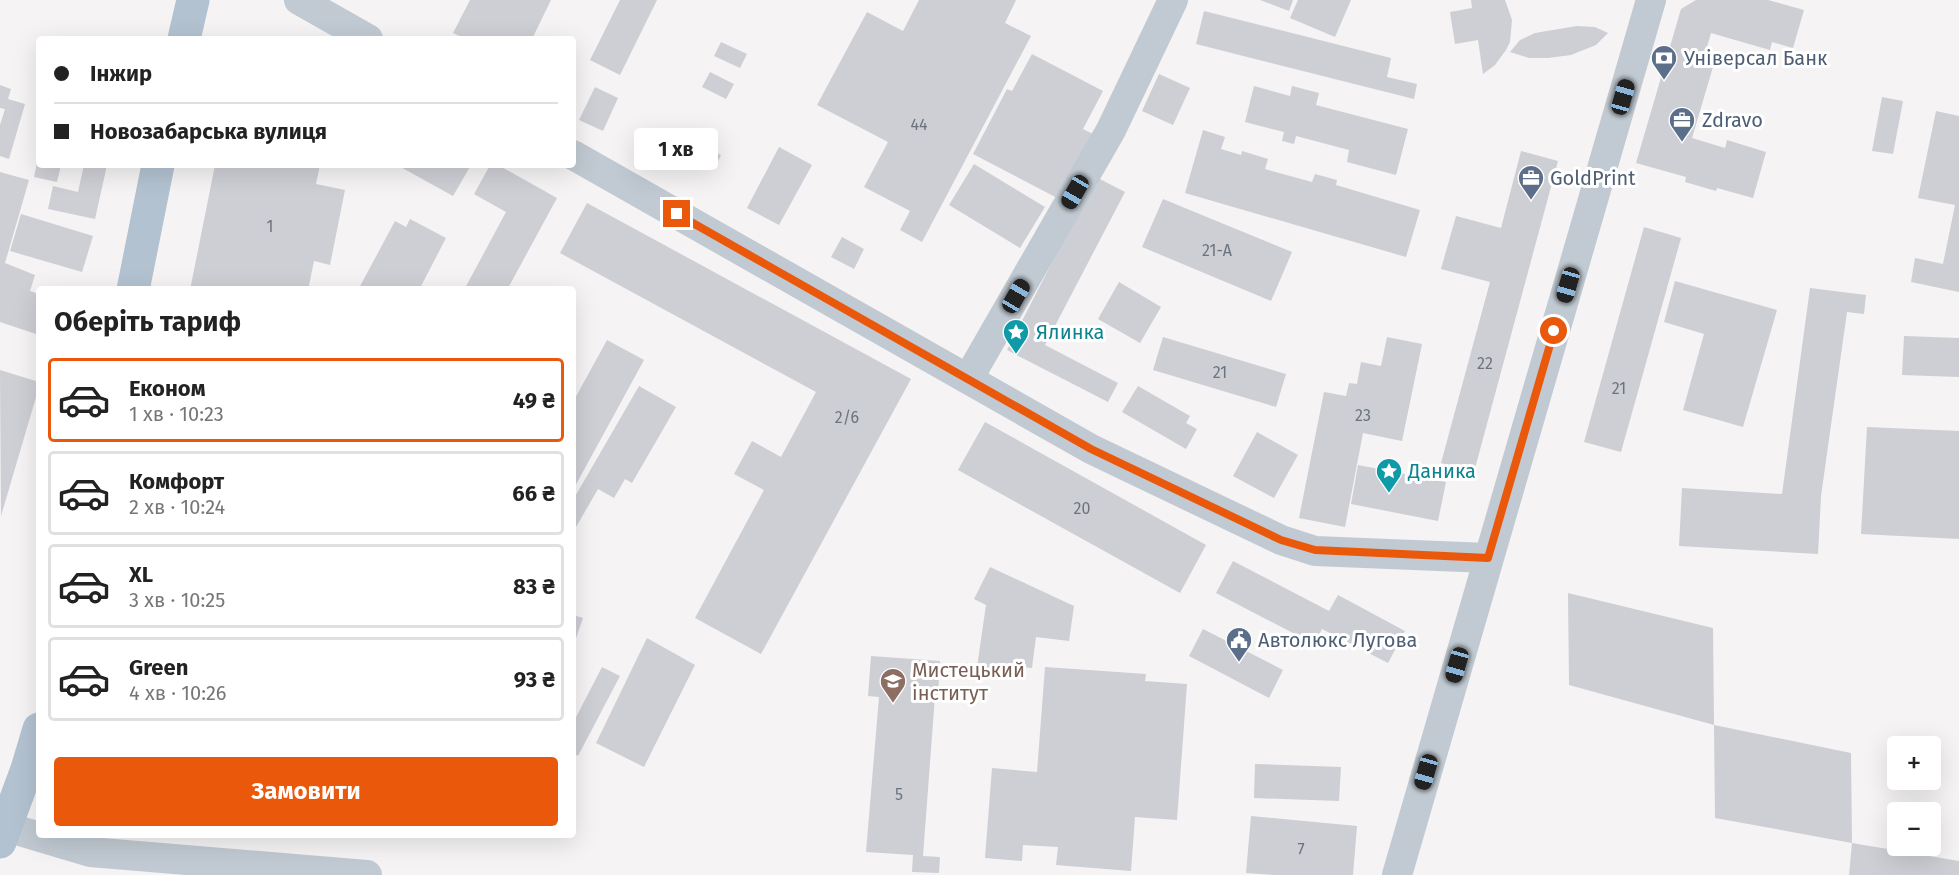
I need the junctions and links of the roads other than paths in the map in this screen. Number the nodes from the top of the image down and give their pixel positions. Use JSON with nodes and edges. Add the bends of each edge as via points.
{"nodes":[{"id":1,"x":193,"y":0,"type":"edge"},
{"id":2,"x":299,"y":0,"type":"edge"},
{"id":3,"x":1173,"y":0,"type":"edge"},
{"id":4,"x":1651,"y":0,"type":"edge"},
{"id":5,"x":185,"y":36,"type":"edge"},
{"id":6,"x":363,"y":36,"type":"edge"},
{"id":7,"x":576,"y":157,"type":"edge"},
{"id":8,"x":157,"y":168,"type":"edge"},
{"id":9,"x":134,"y":286,"type":"edge"},
{"id":10,"x":968,"y":379,"type":"junction"},
{"id":11,"x":1488,"y":558,"type":"junction"},
{"id":12,"x":36,"y":737,"type":"edge"},
{"id":13,"x":2,"y":832,"type":"edge"},
{"id":14,"x":90,"y":852,"type":"junction"},
{"id":15,"x":112,"y":875,"type":"edge"},
{"id":16,"x":367,"y":875,"type":"edge"},
{"id":17,"x":1397,"y":875,"type":"edge"}],
"edges":[{"from":1,"to":5,"type":"main road"},
{"from":2,"to":6,"type":"street"},
{"from":3,"to":10,"type":"street","via":[[1111,130]]},
{"from":4,"to":11,"type":"street"},
{"from":7,"to":10,"type":"street"},
{"from":8,"to":9,"type":"main road"},
{"from":10,"to":11,"type":"street","via":[[1091,449],[1281,540],[1315,550]]},
{"from":11,"to":17,"type":"street"},
{"from":12,"to":13,"type":"main road"},
{"from":13,"to":14,"type":"street"},
{"from":14,"to":15,"type":"street"},
{"from":14,"to":16,"type":"street"}]}
